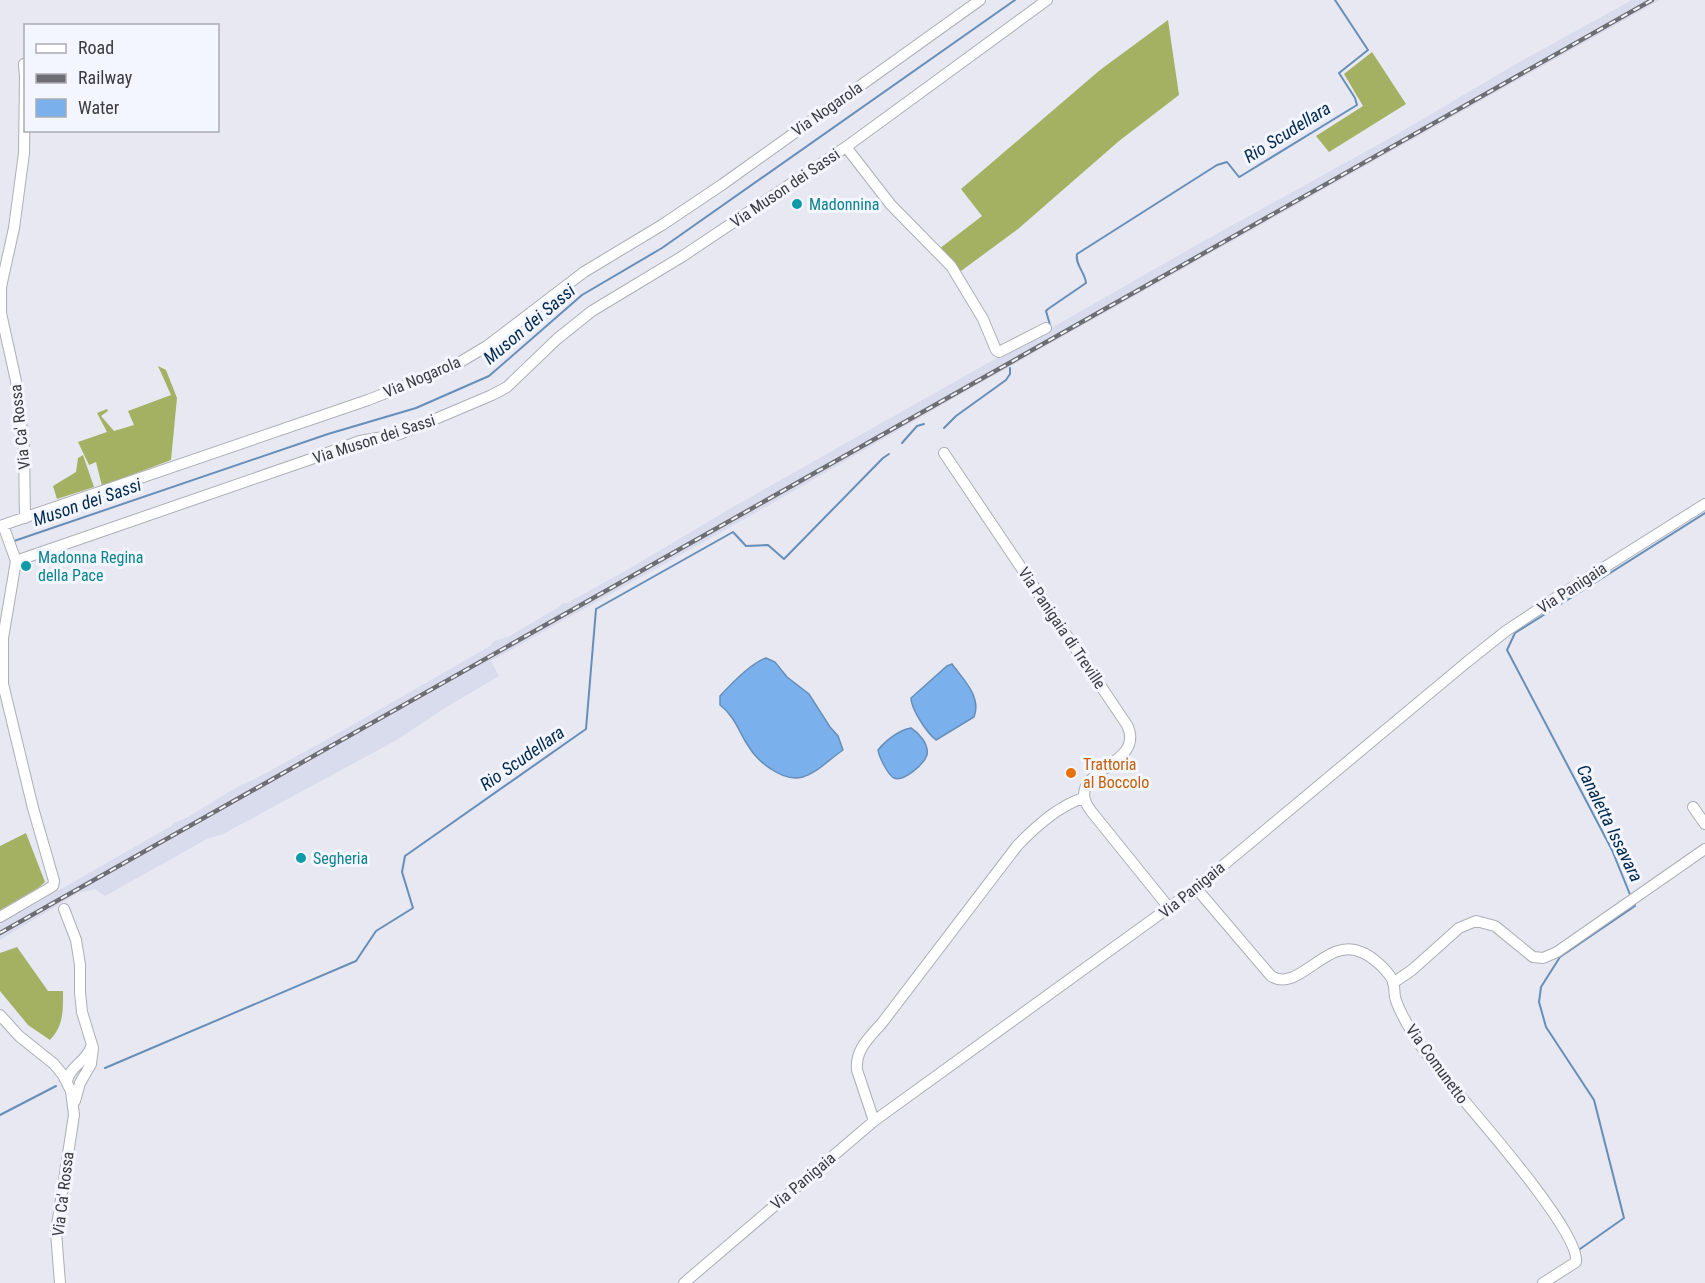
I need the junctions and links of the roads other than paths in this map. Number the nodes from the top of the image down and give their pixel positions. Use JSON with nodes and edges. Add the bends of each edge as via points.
{"nodes":[{"id":1,"x":980,"y":0,"type":"edge"},
{"id":2,"x":1047,"y":0,"type":"edge"},
{"id":3,"x":24,"y":132,"type":"edge"},
{"id":4,"x":846,"y":147,"type":"junction"},
{"id":5,"x":1046,"y":328,"type":"dead end"},
{"id":6,"x":944,"y":453,"type":"dead end"},
{"id":7,"x":1705,"y":504,"type":"edge"},
{"id":8,"x":24,"y":518,"type":"junction"},
{"id":9,"x":2,"y":527,"type":"edge"},
{"id":10,"x":14,"y":558,"type":"junction"},
{"id":11,"x":1083,"y":798,"type":"junction"},
{"id":12,"x":1693,"y":807,"type":"dead end"},
{"id":13,"x":1705,"y":824,"type":"edge"},
{"id":14,"x":1705,"y":849,"type":"edge"},
{"id":15,"x":1196,"y":888,"type":"junction"},
{"id":16,"x":64,"y":909,"type":"dead end"},
{"id":17,"x":1170,"y":909,"type":"junction"},
{"id":18,"x":0,"y":917,"type":"edge"},
{"id":19,"x":1393,"y":983,"type":"junction"},
{"id":20,"x":0,"y":1016,"type":"edge"},
{"id":21,"x":91,"y":1038,"type":"junction"},
{"id":22,"x":54,"y":1064,"type":"junction"},
{"id":23,"x":74,"y":1067,"type":"junction"},
{"id":24,"x":83,"y":1077,"type":"junction"},
{"id":25,"x":67,"y":1081,"type":"junction"},
{"id":26,"x":74,"y":1105,"type":"junction"},
{"id":27,"x":874,"y":1121,"type":"junction"},
{"id":28,"x":60,"y":1283,"type":"edge"},
{"id":29,"x":684,"y":1283,"type":"edge"},
{"id":30,"x":1543,"y":1283,"type":"edge"}],
"edges":[{"from":1,"to":8,"type":"street","name":"Via Nogarola","via":[[723,184],[584,272],[487,346],[452,367],[368,400]]},
{"from":2,"to":4,"type":"street","name":"Via Muson dei Sassi"},
{"from":3,"to":8,"type":"street","name":"Via Ca' Rossa","via":[[14,228],[1,287],[1,314],[16,381],[24,448]]},
{"from":4,"to":5,"type":"street","name":"Via Muson dei Sassi","via":[[891,205],[951,266],[983,319],[996,350],[999,352]]},
{"from":4,"to":10,"type":"street","name":"Via Muson dei Sassi","via":[[592,312],[507,387],[492,395],[400,434],[360,441]]},
{"from":6,"to":11,"type":"street","name":"Via Panigaia di Treville","via":[[1130,731],[1129,746],[1086,784]]},
{"from":7,"to":15,"type":"street","name":"Via Panigaia","via":[[1506,632]]},
{"from":8,"to":9,"type":"street"},
{"from":9,"to":10,"type":"street"},
{"from":10,"to":18,"type":"street","via":[[3,638],[3,684],[54,881],[53,886]]},
{"from":11,"to":17,"type":"street"},
{"from":11,"to":27,"type":"street","name":"Via Panigaia di Treville","via":[[1038,826],[1017,846],[861,1048],[857,1070]]},
{"from":12,"to":13,"type":"street"},
{"from":14,"to":19,"type":"street","via":[[1557,952],[1543,958],[1533,957],[1495,926],[1476,921],[1459,928]]},
{"from":15,"to":17,"type":"street","name":"Via Panigaia"},
{"from":15,"to":19,"type":"street","name":"Via Comunetto","via":[[1277,981],[1292,978],[1334,952],[1352,949],[1382,967]]},
{"from":16,"to":21,"type":"street","name":"Via Ca' Rossa","via":[[76,940],[82,1012]]},
{"from":17,"to":27,"type":"street","name":"Via Panigaia"},
{"from":19,"to":30,"type":"street","name":"Via Comunetto","via":[[1398,1006],[1426,1053],[1543,1197],[1573,1247],[1576,1263]]},
{"from":20,"to":22,"type":"street","name":"Via Ca' Rossa"},
{"from":21,"to":23,"type":"street","via":[[88,1055]]},
{"from":21,"to":24,"type":"street","name":"Via Ca' Rossa","via":[[91,1064]]},
{"from":22,"to":23,"type":"street"},
{"from":22,"to":25,"type":"street","name":"Via Ca' Rossa"},
{"from":23,"to":25,"type":"street"},
{"from":24,"to":25,"type":"street"},
{"from":24,"to":26,"type":"street","name":"Via Ca' Rossa"},
{"from":25,"to":26,"type":"street","name":"Via Ca' Rossa"},
{"from":26,"to":28,"type":"street","name":"Via Ca' Rossa","via":[[56,1232]]},
{"from":27,"to":29,"type":"street","name":"Via Panigaia"}]}
